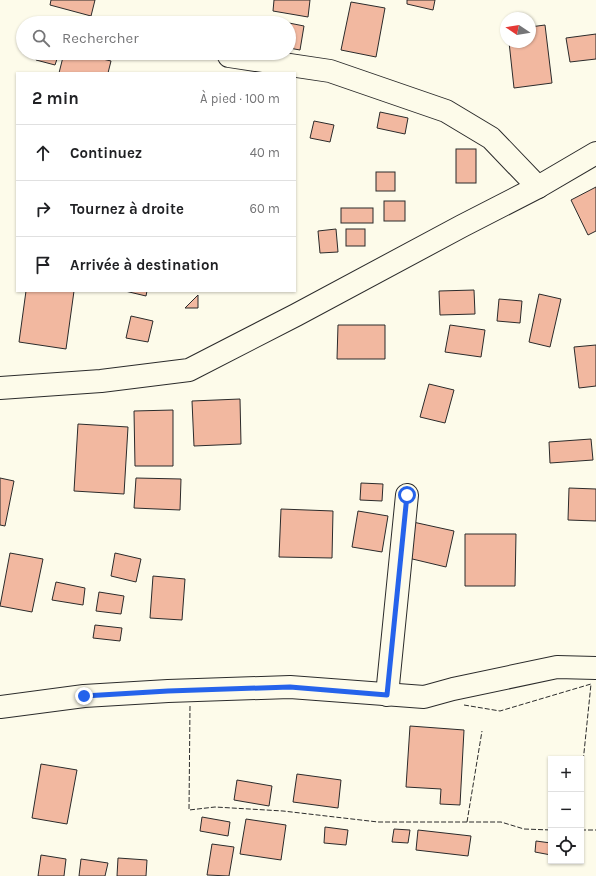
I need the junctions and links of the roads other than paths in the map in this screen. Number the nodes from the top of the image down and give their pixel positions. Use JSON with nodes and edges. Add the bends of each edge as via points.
{"nodes":[{"id":1,"x":256,"y":60,"type":"edge"},
{"id":2,"x":596,"y":153,"type":"edge"},
{"id":3,"x":538,"y":187,"type":"junction"},
{"id":4,"x":0,"y":388,"type":"edge"},
{"id":5,"x":407,"y":495,"type":"dead end"},
{"id":6,"x":596,"y":668,"type":"edge"},
{"id":7,"x":387,"y":695,"type":"junction"},
{"id":8,"x":0,"y":707,"type":"edge"}],
"edges":[{"from":1,"to":3,"type":"street","via":[[330,71],[446,111],[491,138]]},
{"from":2,"to":3,"type":"street"},
{"from":3,"to":4,"type":"street","via":[[188,370],[101,381]]},
{"from":5,"to":7,"type":"street"},
{"from":6,"to":7,"type":"street","via":[[557,667],[424,697]]},
{"from":7,"to":8,"type":"street","via":[[290,687],[84,696]]}]}
